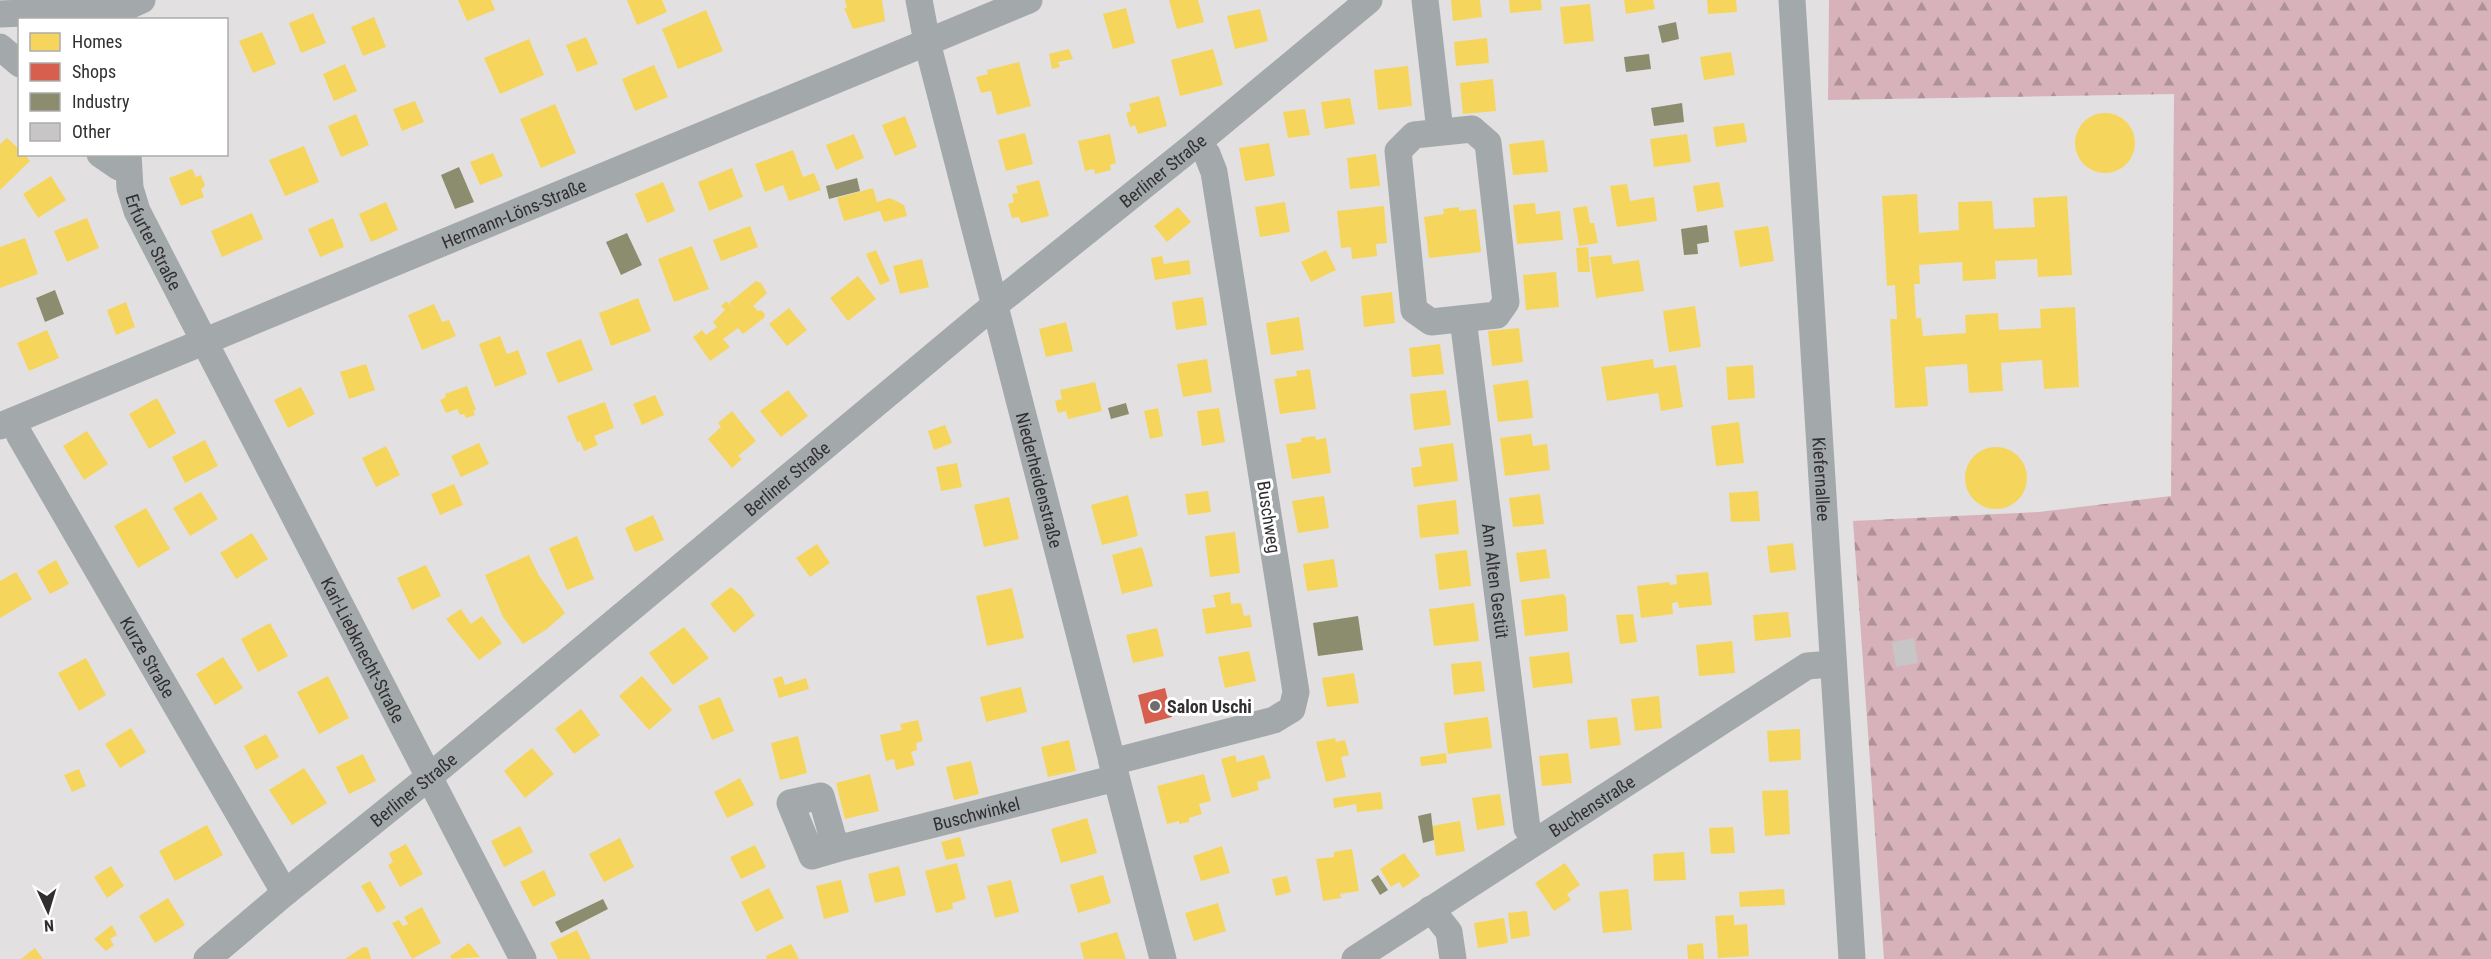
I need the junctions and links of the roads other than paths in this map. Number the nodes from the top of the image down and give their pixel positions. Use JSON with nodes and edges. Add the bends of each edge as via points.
{"nodes":[{"id":1,"x":919,"y":0,"type":"edge"},
{"id":2,"x":1029,"y":0,"type":"edge"},
{"id":3,"x":1369,"y":0,"type":"edge"},
{"id":4,"x":1425,"y":0,"type":"edge"},
{"id":5,"x":1791,"y":0,"type":"edge"},
{"id":6,"x":127,"y":7,"type":"edge"},
{"id":7,"x":0,"y":14,"type":"edge"},
{"id":8,"x":927,"y":42,"type":"junction"},
{"id":9,"x":0,"y":47,"type":"edge"},
{"id":10,"x":18,"y":62,"type":"edge"},
{"id":11,"x":1440,"y":132,"type":"junction"},
{"id":12,"x":1197,"y":143,"type":"junction"},
{"id":13,"x":103,"y":156,"type":"edge"},
{"id":14,"x":128,"y":160,"type":"edge"},
{"id":15,"x":996,"y":304,"type":"junction"},
{"id":16,"x":1463,"y":319,"type":"junction"},
{"id":17,"x":204,"y":342,"type":"junction"},
{"id":18,"x":7,"y":423,"type":"edge"},
{"id":19,"x":1832,"y":664,"type":"junction"},
{"id":20,"x":1114,"y":770,"type":"junction"},
{"id":21,"x":429,"y":777,"type":"junction"},
{"id":22,"x":1535,"y":842,"type":"junction"},
{"id":23,"x":836,"y":849,"type":"dead end"},
{"id":24,"x":286,"y":892,"type":"junction"},
{"id":25,"x":1431,"y":909,"type":"junction"},
{"id":26,"x":207,"y":959,"type":"edge"},
{"id":27,"x":523,"y":959,"type":"edge"},
{"id":28,"x":1163,"y":959,"type":"edge"},
{"id":29,"x":1355,"y":959,"type":"edge"},
{"id":30,"x":1453,"y":959,"type":"edge"},
{"id":31,"x":1852,"y":959,"type":"edge"}],
"edges":[{"from":1,"to":8,"type":"street","name":"Niederheidenstraße"},
{"from":2,"to":8,"type":"street","name":"Hermann-Löns-Straße"},
{"from":3,"to":12,"type":"street","name":"Berliner Straße"},
{"from":4,"to":11,"type":"street"},
{"from":5,"to":19,"type":"street","name":"Kiefernallee"},
{"from":6,"to":7,"type":"street"},
{"from":8,"to":15,"type":"street","name":"Niederheidenstraße"},
{"from":8,"to":17,"type":"street","name":"Hermann-Löns-Straße"},
{"from":9,"to":10,"type":"street"},
{"from":11,"to":16,"type":"street","via":[[1414,135],[1398,151],[1414,309],[1431,322]]},
{"from":11,"to":16,"type":"street","via":[[1472,129],[1488,143],[1506,302],[1497,315]]},
{"from":12,"to":15,"type":"street","name":"Berliner Straße"},
{"from":12,"to":20,"type":"street","name":"Buschweg","via":[[1207,154],[1214,172],[1296,692],[1292,709],[1275,720]]},
{"from":13,"to":14,"type":"street","name":"Erfurter Straße","via":[[119,167]]},
{"from":14,"to":17,"type":"street","name":"Erfurter Straße","via":[[137,211]]},
{"from":15,"to":20,"type":"street","name":"Niederheidenstraße"},
{"from":15,"to":21,"type":"street","name":"Berliner Straße"},
{"from":16,"to":22,"type":"street","name":"Am Alten Gestüt","via":[[1527,828]]},
{"from":17,"to":18,"type":"street","name":"Hermann-Löns-Straße"},
{"from":17,"to":21,"type":"street","name":"Karl-Liebknecht-Straße"},
{"from":18,"to":24,"type":"street","name":"Kurze Straße","via":[[20,436]]},
{"from":19,"to":22,"type":"street","name":"Buchenstraße","via":[[1808,666]]},
{"from":19,"to":31,"type":"street","name":"Kiefernallee"},
{"from":20,"to":23,"type":"street","name":"Buschwinkel"},
{"from":20,"to":28,"type":"street","name":"Niederheidenstraße"},
{"from":21,"to":24,"type":"street","name":"Berliner Straße"},
{"from":21,"to":27,"type":"street","name":"Karl-Liebknecht-Straße"},
{"from":22,"to":25,"type":"street","name":"Buchenstraße"},
{"from":24,"to":26,"type":"street","name":"Berliner Straße"},
{"from":25,"to":29,"type":"street","name":"Buchenstraße"},
{"from":25,"to":30,"type":"street","via":[[1449,932]]}]}
